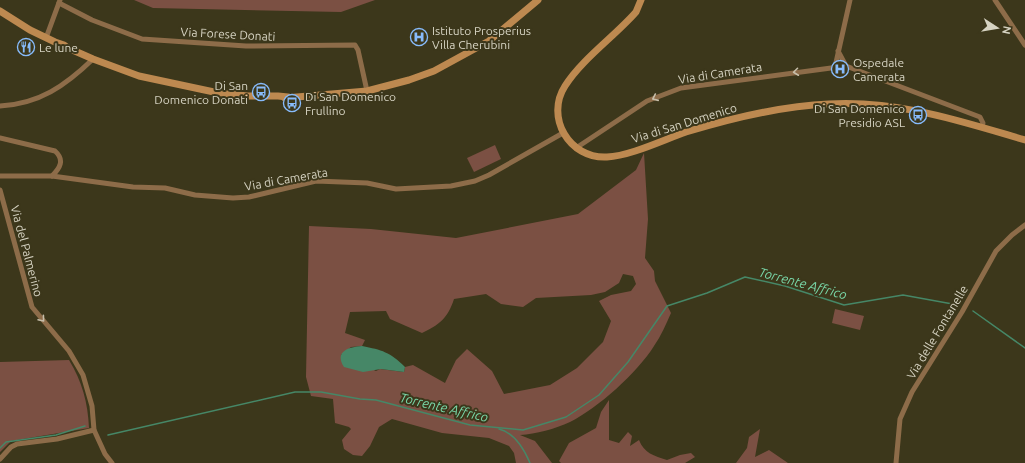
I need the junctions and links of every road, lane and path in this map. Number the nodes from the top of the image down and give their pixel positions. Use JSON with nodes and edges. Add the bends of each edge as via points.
{"nodes":[{"id":1,"x":538,"y":0,"type":"edge"},
{"id":2,"x":641,"y":0,"type":"edge"},
{"id":3,"x":850,"y":0,"type":"edge"},
{"id":4,"x":995,"y":0,"type":"edge"},
{"id":5,"x":60,"y":1,"type":"edge"},
{"id":6,"x":0,"y":11,"type":"edge"},
{"id":7,"x":46,"y":38,"type":"junction"},
{"id":8,"x":1025,"y":45,"type":"edge"},
{"id":9,"x":838,"y":51,"type":"junction"},
{"id":10,"x":83,"y":56,"type":"junction"},
{"id":11,"x":93,"y":60,"type":"junction"},
{"id":12,"x":846,"y":66,"type":"junction"},
{"id":13,"x":834,"y":67,"type":"junction"},
{"id":14,"x":80,"y":72,"type":"junction"},
{"id":15,"x":367,"y":91,"type":"junction"},
{"id":16,"x":0,"y":106,"type":"edge"},
{"id":17,"x":982,"y":128,"type":"junction"},
{"id":18,"x":562,"y":133,"type":"junction"},
{"id":19,"x":0,"y":138,"type":"edge"},
{"id":20,"x":1025,"y":140,"type":"edge"},
{"id":21,"x":576,"y":148,"type":"junction"},
{"id":22,"x":0,"y":176,"type":"edge"},
{"id":23,"x":52,"y":176,"type":"junction"},
{"id":24,"x":0,"y":190,"type":"edge"},
{"id":25,"x":1025,"y":225,"type":"edge"},
{"id":26,"x":94,"y":430,"type":"junction"},
{"id":27,"x":0,"y":459,"type":"edge"},
{"id":28,"x":112,"y":463,"type":"edge"},
{"id":29,"x":896,"y":463,"type":"edge"}],
"edges":[{"from":1,"to":15,"type":"main road","via":[[489,41],[458,59],[408,80]]},
{"from":2,"to":18,"type":"main road","via":[[636,12],[576,71],[565,86],[558,111]]},
{"from":3,"to":9,"type":"street"},
{"from":4,"to":8,"type":"street"},
{"from":5,"to":7,"type":"street","name":"Via Forese Donati"},
{"from":5,"to":15,"type":"street","name":"Via Forese Donati","via":[[92,20],[142,39],[246,46],[355,45]]},
{"from":6,"to":7,"type":"main road"},
{"from":7,"to":10,"type":"main road","via":[[57,46],[68,48]]},
{"from":9,"to":12,"type":"street"},
{"from":9,"to":13,"type":"street"},
{"from":10,"to":11,"type":"main road"},
{"from":10,"to":14,"type":"street"},
{"from":11,"to":14,"type":"street"},
{"from":11,"to":15,"type":"main road","via":[[180,86],[271,99]]},
{"from":12,"to":13,"type":"street","name":"Via di Camerata"},
{"from":12,"to":17,"type":"street","via":[[980,117]]},
{"from":13,"to":21,"type":"street","name":"Via di Camerata","one_way":true,"via":[[680,88],[647,101]]},
{"from":14,"to":16,"type":"street","via":[[47,95]]},
{"from":17,"to":20,"type":"main road","name":"Via di San Domenico"},
{"from":17,"to":21,"type":"main road","name":"Via di San Domenico","via":[[940,115],[895,106],[829,104],[799,106],[724,120],[619,155],[598,157]]},
{"from":18,"to":21,"type":"main road","name":"Via di San Domenico"},
{"from":18,"to":23,"type":"street","name":"Via di Camerata","via":[[482,178],[451,186],[396,189],[367,182],[316,181],[249,197],[233,198]]},
{"from":19,"to":23,"type":"street","via":[[55,151],[61,162]]},
{"from":22,"to":23,"type":"street","name":"Via di Camerata"},
{"from":24,"to":26,"type":"street","name":"Via del Palmerino","one_way":true,"via":[[32,307],[69,351],[83,375]]},
{"from":25,"to":29,"type":"street","name":"Via delle Fontanelle","via":[[996,251],[962,312],[912,392],[900,419]]},
{"from":26,"to":27,"type":"street","via":[[57,439],[17,444]]},
{"from":26,"to":28,"type":"street","name":"Via del Palmerino"}]}
